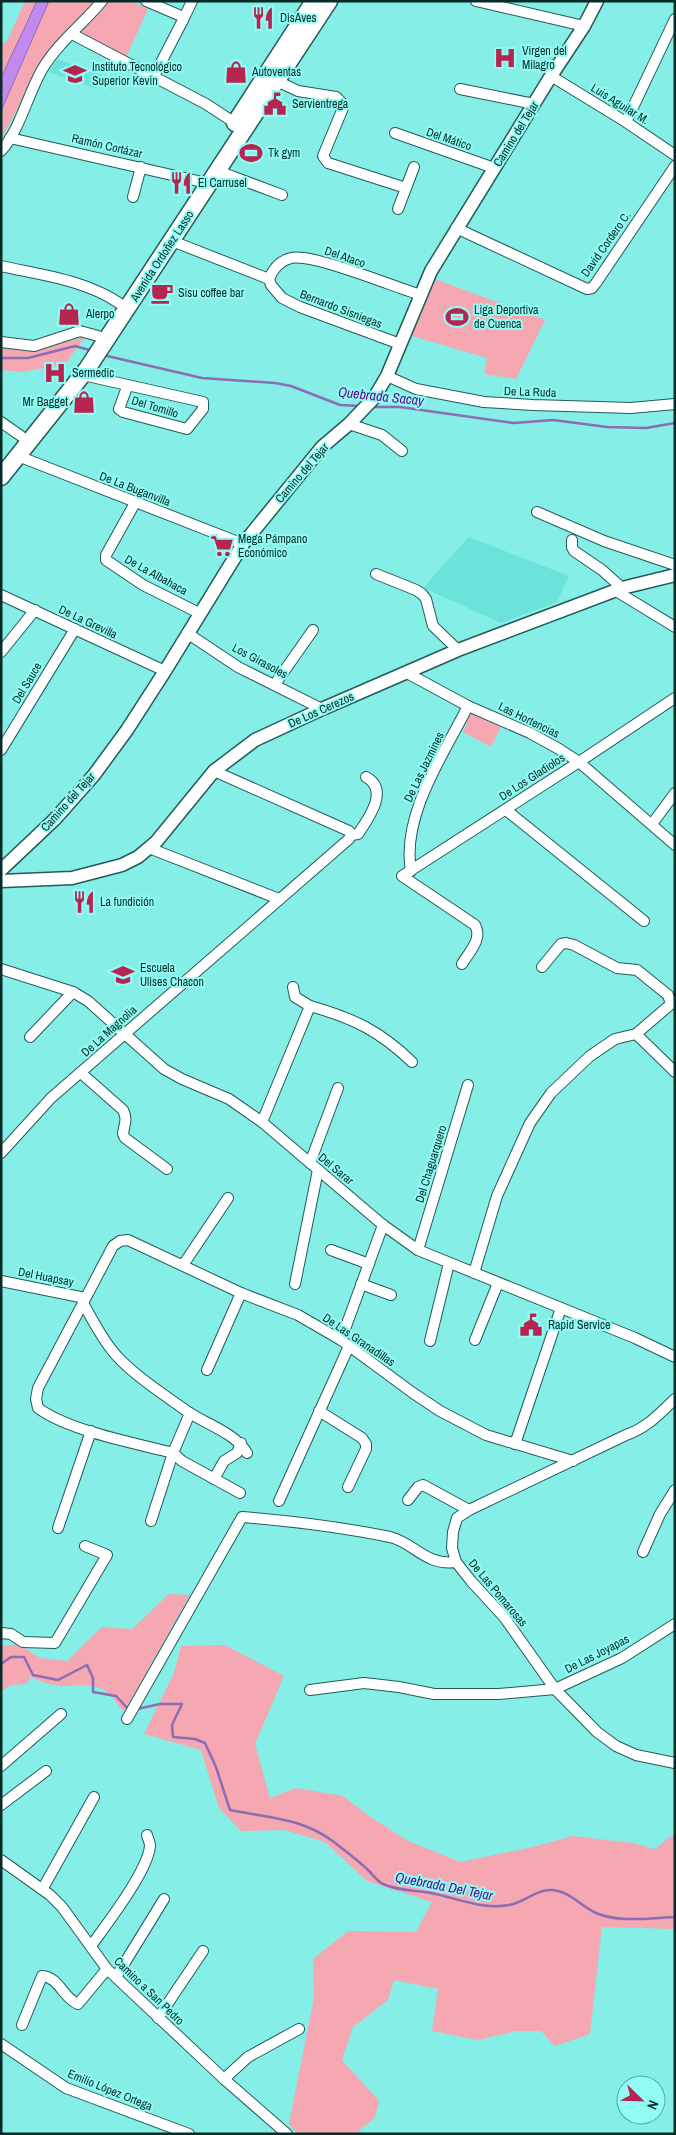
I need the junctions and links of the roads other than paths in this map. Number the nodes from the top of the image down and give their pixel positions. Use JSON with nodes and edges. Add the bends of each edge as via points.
{"nodes":[{"id":1,"x":102,"y":1,"type":"edge"},
{"id":2,"x":146,"y":1,"type":"edge"},
{"id":3,"x":192,"y":1,"type":"edge"},
{"id":4,"x":314,"y":1,"type":"edge"},
{"id":5,"x":329,"y":1,"type":"edge"},
{"id":6,"x":476,"y":1,"type":"edge"},
{"id":7,"x":597,"y":1,"type":"edge"},
{"id":8,"x":675,"y":19,"type":"edge"},
{"id":9,"x":183,"y":20,"type":"junction"},
{"id":10,"x":584,"y":26,"type":"junction"},
{"id":11,"x":72,"y":34,"type":"junction"},
{"id":12,"x":551,"y":76,"type":"junction"},
{"id":13,"x":153,"y":78,"type":"junction"},
{"id":14,"x":277,"y":81,"type":"junction"},
{"id":15,"x":460,"y":89,"type":"dead end"},
{"id":16,"x":534,"y":104,"type":"junction"},
{"id":17,"x":626,"y":122,"type":"junction"},
{"id":18,"x":235,"y":123,"type":"junction"},
{"id":19,"x":396,"y":133,"type":"dead end"},
{"id":20,"x":10,"y":138,"type":"junction"},
{"id":21,"x":1,"y":151,"type":"edge"},
{"id":22,"x":675,"y":155,"type":"edge"},
{"id":23,"x":675,"y":166,"type":"edge"},
{"id":24,"x":141,"y":167,"type":"junction"},
{"id":25,"x":414,"y":167,"type":"dead end"},
{"id":26,"x":494,"y":168,"type":"junction"},
{"id":27,"x":218,"y":171,"type":"junction"},
{"id":28,"x":198,"y":181,"type":"junction"},
{"id":29,"x":406,"y":188,"type":"junction"},
{"id":30,"x":282,"y":195,"type":"dead end"},
{"id":31,"x":133,"y":197,"type":"dead end"},
{"id":32,"x":398,"y":209,"type":"dead end"},
{"id":33,"x":456,"y":228,"type":"junction"},
{"id":34,"x":172,"y":241,"type":"junction"},
{"id":35,"x":1,"y":266,"type":"edge"},
{"id":36,"x":269,"y":279,"type":"junction"},
{"id":37,"x":421,"y":295,"type":"junction"},
{"id":38,"x":120,"y":303,"type":"junction"},
{"id":39,"x":103,"y":336,"type":"junction"},
{"id":40,"x":1,"y":342,"type":"edge"},
{"id":41,"x":400,"y":344,"type":"junction"},
{"id":42,"x":82,"y":369,"type":"junction"},
{"id":43,"x":387,"y":376,"type":"junction"},
{"id":44,"x":127,"y":387,"type":"junction"},
{"id":45,"x":675,"y":404,"type":"edge"},
{"id":46,"x":352,"y":421,"type":"junction"},
{"id":47,"x":1,"y":422,"type":"edge"},
{"id":48,"x":21,"y":436,"type":"junction"},
{"id":49,"x":402,"y":451,"type":"dead end"},
{"id":50,"x":18,"y":456,"type":"junction"},
{"id":51,"x":1,"y":461,"type":"edge"},
{"id":52,"x":1,"y":477,"type":"edge"},
{"id":53,"x":135,"y":503,"type":"junction"},
{"id":54,"x":537,"y":512,"type":"dead end"},
{"id":55,"x":572,"y":540,"type":"dead end"},
{"id":56,"x":243,"y":544,"type":"junction"},
{"id":57,"x":675,"y":565,"type":"edge"},
{"id":58,"x":376,"y":574,"type":"dead end"},
{"id":59,"x":675,"y":575,"type":"edge"},
{"id":60,"x":619,"y":589,"type":"junction"},
{"id":61,"x":1,"y":595,"type":"edge"},
{"id":62,"x":35,"y":610,"type":"junction"},
{"id":63,"x":199,"y":612,"type":"junction"},
{"id":64,"x":675,"y":627,"type":"edge"},
{"id":65,"x":75,"y":629,"type":"junction"},
{"id":66,"x":313,"y":630,"type":"dead end"},
{"id":67,"x":187,"y":633,"type":"junction"},
{"id":68,"x":458,"y":650,"type":"junction"},
{"id":69,"x":1,"y":652,"type":"edge"},
{"id":70,"x":165,"y":671,"type":"junction"},
{"id":71,"x":406,"y":673,"type":"junction"},
{"id":72,"x":275,"y":684,"type":"junction"},
{"id":73,"x":675,"y":698,"type":"edge"},
{"id":74,"x":468,"y":706,"type":"junction"},
{"id":75,"x":322,"y":709,"type":"junction"},
{"id":76,"x":1,"y":750,"type":"edge"},
{"id":77,"x":579,"y":762,"type":"junction"},
{"id":78,"x":214,"y":771,"type":"junction"},
{"id":79,"x":366,"y":777,"type":"dead end"},
{"id":80,"x":675,"y":792,"type":"edge"},
{"id":81,"x":506,"y":810,"type":"junction"},
{"id":82,"x":652,"y":824,"type":"junction"},
{"id":83,"x":351,"y":835,"type":"junction"},
{"id":84,"x":675,"y":845,"type":"edge"},
{"id":85,"x":149,"y":848,"type":"junction"},
{"id":86,"x":1,"y":870,"type":"edge"},
{"id":87,"x":406,"y":873,"type":"junction"},
{"id":88,"x":1,"y":880,"type":"edge"},
{"id":89,"x":279,"y":900,"type":"junction"},
{"id":90,"x":644,"y":921,"type":"dead end"},
{"id":91,"x":462,"y":964,"type":"dead end"},
{"id":92,"x":542,"y":967,"type":"dead end"},
{"id":93,"x":1,"y":969,"type":"edge"},
{"id":94,"x":293,"y":986,"type":"dead end"},
{"id":95,"x":73,"y":992,"type":"junction"},
{"id":96,"x":310,"y":1006,"type":"junction"},
{"id":97,"x":125,"y":1032,"type":"junction"},
{"id":98,"x":636,"y":1034,"type":"junction"},
{"id":99,"x":30,"y":1037,"type":"dead end"},
{"id":100,"x":412,"y":1062,"type":"dead end"},
{"id":101,"x":675,"y":1072,"type":"edge"},
{"id":102,"x":81,"y":1073,"type":"junction"},
{"id":103,"x":468,"y":1085,"type":"dead end"},
{"id":104,"x":338,"y":1088,"type":"dead end"},
{"id":105,"x":262,"y":1122,"type":"junction"},
{"id":106,"x":1,"y":1153,"type":"edge"},
{"id":107,"x":310,"y":1163,"type":"junction"},
{"id":108,"x":167,"y":1169,"type":"dead end"},
{"id":109,"x":318,"y":1170,"type":"junction"},
{"id":110,"x":228,"y":1198,"type":"dead end"},
{"id":111,"x":383,"y":1225,"type":"junction"},
{"id":112,"x":331,"y":1250,"type":"dead end"},
{"id":113,"x":418,"y":1250,"type":"junction"},
{"id":114,"x":448,"y":1263,"type":"junction"},
{"id":115,"x":369,"y":1264,"type":"junction"},
{"id":116,"x":183,"y":1265,"type":"junction"},
{"id":117,"x":474,"y":1273,"type":"junction"},
{"id":118,"x":1,"y":1281,"type":"edge"},
{"id":119,"x":498,"y":1282,"type":"junction"},
{"id":120,"x":295,"y":1284,"type":"dead end"},
{"id":121,"x":361,"y":1284,"type":"junction"},
{"id":122,"x":241,"y":1293,"type":"junction"},
{"id":123,"x":391,"y":1295,"type":"dead end"},
{"id":124,"x":84,"y":1301,"type":"junction"},
{"id":125,"x":561,"y":1308,"type":"junction"},
{"id":126,"x":475,"y":1340,"type":"dead end"},
{"id":127,"x":430,"y":1341,"type":"dead end"},
{"id":128,"x":345,"y":1343,"type":"junction"},
{"id":129,"x":675,"y":1357,"type":"edge"},
{"id":130,"x":207,"y":1370,"type":"dead end"},
{"id":131,"x":675,"y":1399,"type":"edge"},
{"id":132,"x":319,"y":1410,"type":"junction"},
{"id":133,"x":190,"y":1412,"type":"junction"},
{"id":134,"x":91,"y":1431,"type":"junction"},
{"id":135,"x":241,"y":1443,"type":"junction"},
{"id":136,"x":515,"y":1444,"type":"junction"},
{"id":137,"x":173,"y":1453,"type":"junction"},
{"id":138,"x":247,"y":1453,"type":"dead end"},
{"id":139,"x":573,"y":1461,"type":"junction"},
{"id":140,"x":214,"y":1479,"type":"junction"},
{"id":141,"x":348,"y":1487,"type":"dead end"},
{"id":142,"x":675,"y":1490,"type":"edge"},
{"id":143,"x":240,"y":1493,"type":"dead end"},
{"id":144,"x":408,"y":1500,"type":"dead end"},
{"id":145,"x":279,"y":1501,"type":"dead end"},
{"id":146,"x":469,"y":1510,"type":"junction"},
{"id":147,"x":150,"y":1521,"type":"dead end"},
{"id":148,"x":58,"y":1528,"type":"dead end"},
{"id":149,"x":85,"y":1546,"type":"dead end"},
{"id":150,"x":643,"y":1552,"type":"dead end"},
{"id":151,"x":456,"y":1562,"type":"junction"},
{"id":152,"x":675,"y":1624,"type":"edge"},
{"id":153,"x":1,"y":1633,"type":"edge"},
{"id":154,"x":555,"y":1689,"type":"junction"},
{"id":155,"x":310,"y":1690,"type":"dead end"},
{"id":156,"x":61,"y":1714,"type":"dead end"},
{"id":157,"x":127,"y":1719,"type":"dead end"},
{"id":158,"x":675,"y":1763,"type":"edge"},
{"id":159,"x":1,"y":1766,"type":"edge"},
{"id":160,"x":46,"y":1771,"type":"dead end"},
{"id":161,"x":94,"y":1797,"type":"dead end"},
{"id":162,"x":1,"y":1805,"type":"edge"},
{"id":163,"x":147,"y":1835,"type":"dead end"},
{"id":164,"x":1,"y":1860,"type":"edge"},
{"id":165,"x":43,"y":1888,"type":"junction"},
{"id":166,"x":164,"y":1899,"type":"dead end"},
{"id":167,"x":91,"y":1946,"type":"junction"},
{"id":168,"x":203,"y":1951,"type":"dead end"},
{"id":169,"x":107,"y":1969,"type":"junction"},
{"id":170,"x":116,"y":1977,"type":"junction"},
{"id":171,"x":158,"y":2018,"type":"junction"},
{"id":172,"x":22,"y":2025,"type":"dead end"},
{"id":173,"x":299,"y":2029,"type":"dead end"},
{"id":174,"x":1,"y":2044,"type":"edge"},
{"id":175,"x":224,"y":2079,"type":"junction"},
{"id":176,"x":189,"y":2134,"type":"edge"},
{"id":177,"x":287,"y":2134,"type":"edge"}],
"edges":[{"from":1,"to":11,"type":"street"},
{"from":2,"to":9,"type":"street","via":[[181,16]]},
{"from":3,"to":9,"type":"street"},
{"from":4,"to":18,"type":"main road","name":"Avenida Ordoñez Lasso"},
{"from":5,"to":14,"type":"main road","name":"Avenida Ordoñez Lasso"},
{"from":6,"to":10,"type":"street"},
{"from":7,"to":10,"type":"street","name":"Camino del Tejar"},
{"from":8,"to":17,"type":"street"},
{"from":9,"to":13,"type":"street"},
{"from":10,"to":12,"type":"street","name":"Camino del Tejar"},
{"from":11,"to":13,"type":"street"},
{"from":11,"to":20,"type":"street","via":[[44,66]]},
{"from":12,"to":16,"type":"street","name":"Camino del Tejar"},
{"from":12,"to":17,"type":"street","name":"Luis Aguilar M."},
{"from":13,"to":18,"type":"street","via":[[206,104]]},
{"from":14,"to":27,"type":"main road","name":"Avenida Ordoñez Lasso"},
{"from":14,"to":29,"type":"street","via":[[298,91],[336,97],[342,103],[343,108],[323,156],[328,163]]},
{"from":15,"to":16,"type":"street"},
{"from":16,"to":26,"type":"street","name":"Camino del Tejar"},
{"from":17,"to":22,"type":"street","name":"Luis Aguilar M."},
{"from":18,"to":28,"type":"main road","name":"Avenida Ordoñez Lasso"},
{"from":19,"to":26,"type":"street","name":"Del Mático"},
{"from":20,"to":21,"type":"street"},
{"from":20,"to":24,"type":"street","name":"Ramón Cortázar"},
{"from":23,"to":33,"type":"street","name":"David Cordero C.","via":[[590,289]]},
{"from":24,"to":28,"type":"street","name":"Ramón Cortázar"},
{"from":24,"to":31,"type":"street"},
{"from":25,"to":29,"type":"street"},
{"from":26,"to":33,"type":"street","name":"Camino del Tejar"},
{"from":27,"to":30,"type":"street"},
{"from":27,"to":34,"type":"main road","name":"Avenida Ordoñez Lasso"},
{"from":28,"to":38,"type":"main road","name":"Avenida Ordoñez Lasso"},
{"from":29,"to":32,"type":"street"},
{"from":33,"to":37,"type":"street","name":"Camino del Tejar"},
{"from":34,"to":36,"type":"street"},
{"from":34,"to":39,"type":"main road","name":"Avenida Ordoñez Lasso"},
{"from":35,"to":38,"type":"street","via":[[81,285]]},
{"from":36,"to":37,"type":"street","name":"Del Ataco","via":[[283,261],[312,258]]},
{"from":36,"to":41,"type":"street","name":"Bernardo Sisniegas","via":[[282,298],[300,307]]},
{"from":37,"to":41,"type":"street","name":"Camino del Tejar"},
{"from":38,"to":39,"type":"main road","name":"Avenida Ordoñez Lasso"},
{"from":39,"to":40,"type":"street","via":[[80,331],[34,346]]},
{"from":39,"to":42,"type":"main road","name":"Avenida Ordoñez Lasso"},
{"from":41,"to":43,"type":"street","name":"Camino del Tejar"},
{"from":42,"to":44,"type":"street","name":"Del Tomillo"},
{"from":42,"to":48,"type":"main road","name":"Avenida Ordoñez Lasso"},
{"from":42,"to":50,"type":"main road","name":"Avenida Ordoñez Lasso"},
{"from":43,"to":45,"type":"street","name":"De La Ruda","via":[[416,389],[484,402],[631,408]]},
{"from":43,"to":46,"type":"street","name":"Camino del Tejar","via":[[374,398]]},
{"from":44,"to":44,"type":"street","name":"Del Tomillo","via":[[203,402],[203,409],[187,429],[123,412],[119,409]]},
{"from":46,"to":49,"type":"street","via":[[380,434]]},
{"from":46,"to":56,"type":"street","name":"Camino del Tejar","via":[[322,447]]},
{"from":47,"to":48,"type":"street"},
{"from":48,"to":51,"type":"main road","name":"Avenida Ordoñez Lasso"},
{"from":50,"to":52,"type":"main road","name":"Avenida Ordoñez Lasso"},
{"from":50,"to":53,"type":"street","name":"De La Buganvilla"},
{"from":53,"to":56,"type":"street","name":"De La Buganvilla"},
{"from":53,"to":63,"type":"street","name":"De La Albahaca","via":[[106,560],[143,586]]},
{"from":54,"to":57,"type":"street","via":[[604,541]]},
{"from":55,"to":60,"type":"street","via":[[574,551],[602,570]]},
{"from":56,"to":63,"type":"street","name":"Camino del Tejar"},
{"from":58,"to":68,"type":"street","via":[[422,594],[432,626]]},
{"from":59,"to":60,"type":"street","name":"De Los Cerezos"},
{"from":60,"to":64,"type":"street"},
{"from":60,"to":68,"type":"street","name":"De Los Cerezos"},
{"from":61,"to":62,"type":"street","name":"De La Grevilla"},
{"from":62,"to":65,"type":"street","name":"De La Grevilla"},
{"from":62,"to":69,"type":"street"},
{"from":63,"to":67,"type":"street","name":"Camino del Tejar"},
{"from":65,"to":70,"type":"street","name":"De La Grevilla"},
{"from":65,"to":76,"type":"street","name":"Del Sauce"},
{"from":66,"to":72,"type":"street"},
{"from":67,"to":70,"type":"street","name":"Camino del Tejar"},
{"from":67,"to":72,"type":"street","name":"Los Girasoles","via":[[238,667]]},
{"from":68,"to":71,"type":"street","name":"De Los Cerezos"},
{"from":70,"to":86,"type":"street","name":"Camino del Tejar","via":[[94,775],[55,819]]},
{"from":71,"to":74,"type":"street","name":"Las Hortencias"},
{"from":71,"to":75,"type":"street","name":"De Los Cerezos"},
{"from":72,"to":75,"type":"street","name":"Los Girasoles"},
{"from":73,"to":77,"type":"street","name":"De Los Gladiolos"},
{"from":74,"to":77,"type":"street","name":"Las Hortencias","via":[[530,733]]},
{"from":74,"to":87,"type":"street","name":"De Las Jazmines","via":[[426,788],[413,822]]},
{"from":75,"to":78,"type":"street","name":"De Los Cerezos","via":[[255,740]]},
{"from":77,"to":81,"type":"street","name":"De Los Gladiolos"},
{"from":77,"to":82,"type":"street","name":"Las Hortencias"},
{"from":78,"to":83,"type":"street","via":[[349,831]]},
{"from":78,"to":85,"type":"street","name":"De Los Cerezos"},
{"from":79,"to":83,"type":"street","name":"De La Magnolia","via":[[375,785],[378,797],[358,834]]},
{"from":80,"to":82,"type":"street"},
{"from":81,"to":87,"type":"street","name":"De Los Gladiolos"},
{"from":81,"to":90,"type":"street"},
{"from":82,"to":84,"type":"street","name":"Las Hortencias"},
{"from":83,"to":89,"type":"street","name":"De La Magnolia"},
{"from":85,"to":88,"type":"street","name":"De Los Cerezos","via":[[122,865],[89,875]]},
{"from":85,"to":89,"type":"street"},
{"from":87,"to":91,"type":"street","via":[[475,925],[479,934]]},
{"from":89,"to":97,"type":"street","name":"De La Magnolia"},
{"from":92,"to":98,"type":"street","via":[[561,944],[566,943],[617,968],[637,970],[668,994],[671,1004]]},
{"from":93,"to":95,"type":"street","name":"Del Sarar"},
{"from":94,"to":96,"type":"street","via":[[295,997]]},
{"from":95,"to":97,"type":"street","name":"Del Sarar"},
{"from":95,"to":99,"type":"street"},
{"from":96,"to":100,"type":"street","via":[[368,1027]]},
{"from":96,"to":105,"type":"street"},
{"from":97,"to":102,"type":"street","name":"De La Magnolia"},
{"from":97,"to":105,"type":"street","name":"Del Sarar","via":[[173,1075],[229,1098]]},
{"from":98,"to":101,"type":"street"},
{"from":98,"to":117,"type":"street","via":[[615,1040],[590,1056],[550,1093],[524,1137],[497,1196]]},
{"from":102,"to":106,"type":"street","name":"De La Magnolia","via":[[51,1098]]},
{"from":102,"to":108,"type":"street","via":[[123,1110],[126,1116],[125,1138]]},
{"from":103,"to":113,"type":"street","name":"Del Chaguarquero"},
{"from":104,"to":107,"type":"street"},
{"from":105,"to":107,"type":"street","name":"Del Sarar"},
{"from":107,"to":109,"type":"street","name":"Del Sarar"},
{"from":109,"to":111,"type":"street","name":"Del Sarar"},
{"from":109,"to":120,"type":"street"},
{"from":110,"to":116,"type":"street"},
{"from":111,"to":113,"type":"street","name":"Del Sarar"},
{"from":111,"to":115,"type":"street"},
{"from":112,"to":115,"type":"street"},
{"from":113,"to":114,"type":"street","name":"Del Sarar"},
{"from":114,"to":117,"type":"street","name":"Del Sarar"},
{"from":114,"to":127,"type":"street"},
{"from":115,"to":121,"type":"street"},
{"from":116,"to":122,"type":"street","name":"De Las Granadillas"},
{"from":116,"to":124,"type":"street","name":"De Las Granadillas","via":[[128,1240],[120,1241],[113,1246]]},
{"from":117,"to":119,"type":"street","name":"Del Sarar"},
{"from":118,"to":124,"type":"street","name":"Del Huapsay"},
{"from":119,"to":125,"type":"street","name":"Del Sarar"},
{"from":119,"to":126,"type":"street"},
{"from":121,"to":123,"type":"street"},
{"from":121,"to":128,"type":"street"},
{"from":122,"to":128,"type":"street","name":"De Las Granadillas","via":[[298,1316]]},
{"from":122,"to":130,"type":"street"},
{"from":124,"to":133,"type":"street","via":[[111,1350]]},
{"from":124,"to":134,"type":"street","via":[[38,1388],[36,1399],[38,1408],[46,1414]]},
{"from":125,"to":129,"type":"street","name":"Del Sarar"},
{"from":125,"to":136,"type":"street"},
{"from":128,"to":132,"type":"street"},
{"from":128,"to":136,"type":"street","name":"De Las Granadillas","via":[[440,1411],[486,1435]]},
{"from":131,"to":139,"type":"street","name":"De Las Pomarosas","via":[[640,1430]]},
{"from":132,"to":141,"type":"street","via":[[362,1438],[366,1444]]},
{"from":132,"to":145,"type":"street"},
{"from":133,"to":135,"type":"street"},
{"from":133,"to":137,"type":"street"},
{"from":134,"to":137,"type":"street"},
{"from":134,"to":148,"type":"street"},
{"from":135,"to":138,"type":"street"},
{"from":135,"to":140,"type":"street","via":[[237,1453],[224,1461]]},
{"from":136,"to":139,"type":"street","name":"De Las Granadillas"},
{"from":137,"to":140,"type":"street"},
{"from":137,"to":147,"type":"street"},
{"from":139,"to":146,"type":"street","name":"De Las Pomarosas"},
{"from":140,"to":143,"type":"street"},
{"from":142,"to":150,"type":"street"},
{"from":144,"to":146,"type":"street","via":[[423,1485]]},
{"from":146,"to":151,"type":"street","name":"De Las Pomarosas","via":[[457,1518],[453,1532],[452,1548]]},
{"from":149,"to":153,"type":"street","via":[[107,1556],[55,1644],[24,1642],[11,1634]]},
{"from":151,"to":154,"type":"street","name":"De Las Pomarosas","via":[[504,1617]]},
{"from":151,"to":157,"type":"street","via":[[438,1563],[392,1538],[287,1520],[242,1517]]},
{"from":152,"to":154,"type":"street","name":"De Las Joyapas","via":[[622,1658]]},
{"from":154,"to":155,"type":"street","name":"De Las Joyapas","via":[[499,1694],[434,1694],[364,1684]]},
{"from":154,"to":158,"type":"street","name":"De Las Pomarosas","via":[[597,1732],[616,1746]]},
{"from":156,"to":159,"type":"street"},
{"from":160,"to":162,"type":"street"},
{"from":161,"to":165,"type":"street"},
{"from":163,"to":167,"type":"street","via":[[150,1844],[143,1866]]},
{"from":164,"to":165,"type":"street","name":"Camino a San Pedro"},
{"from":165,"to":167,"type":"street","name":"Camino a San Pedro","via":[[62,1907]]},
{"from":166,"to":170,"type":"street"},
{"from":167,"to":169,"type":"street","name":"Camino a San Pedro"},
{"from":168,"to":171,"type":"street"},
{"from":169,"to":170,"type":"street","name":"Camino a San Pedro"},
{"from":169,"to":172,"type":"street","via":[[78,2004],[72,2002],[53,1980],[42,1976]]},
{"from":170,"to":171,"type":"street","name":"Camino a San Pedro"},
{"from":171,"to":175,"type":"street","name":"Camino a San Pedro"},
{"from":173,"to":175,"type":"street","via":[[248,2057]]},
{"from":174,"to":176,"type":"street","name":"Emilio López Ortega","via":[[66,2088]]},
{"from":175,"to":177,"type":"street","name":"Camino a San Pedro"}]}
